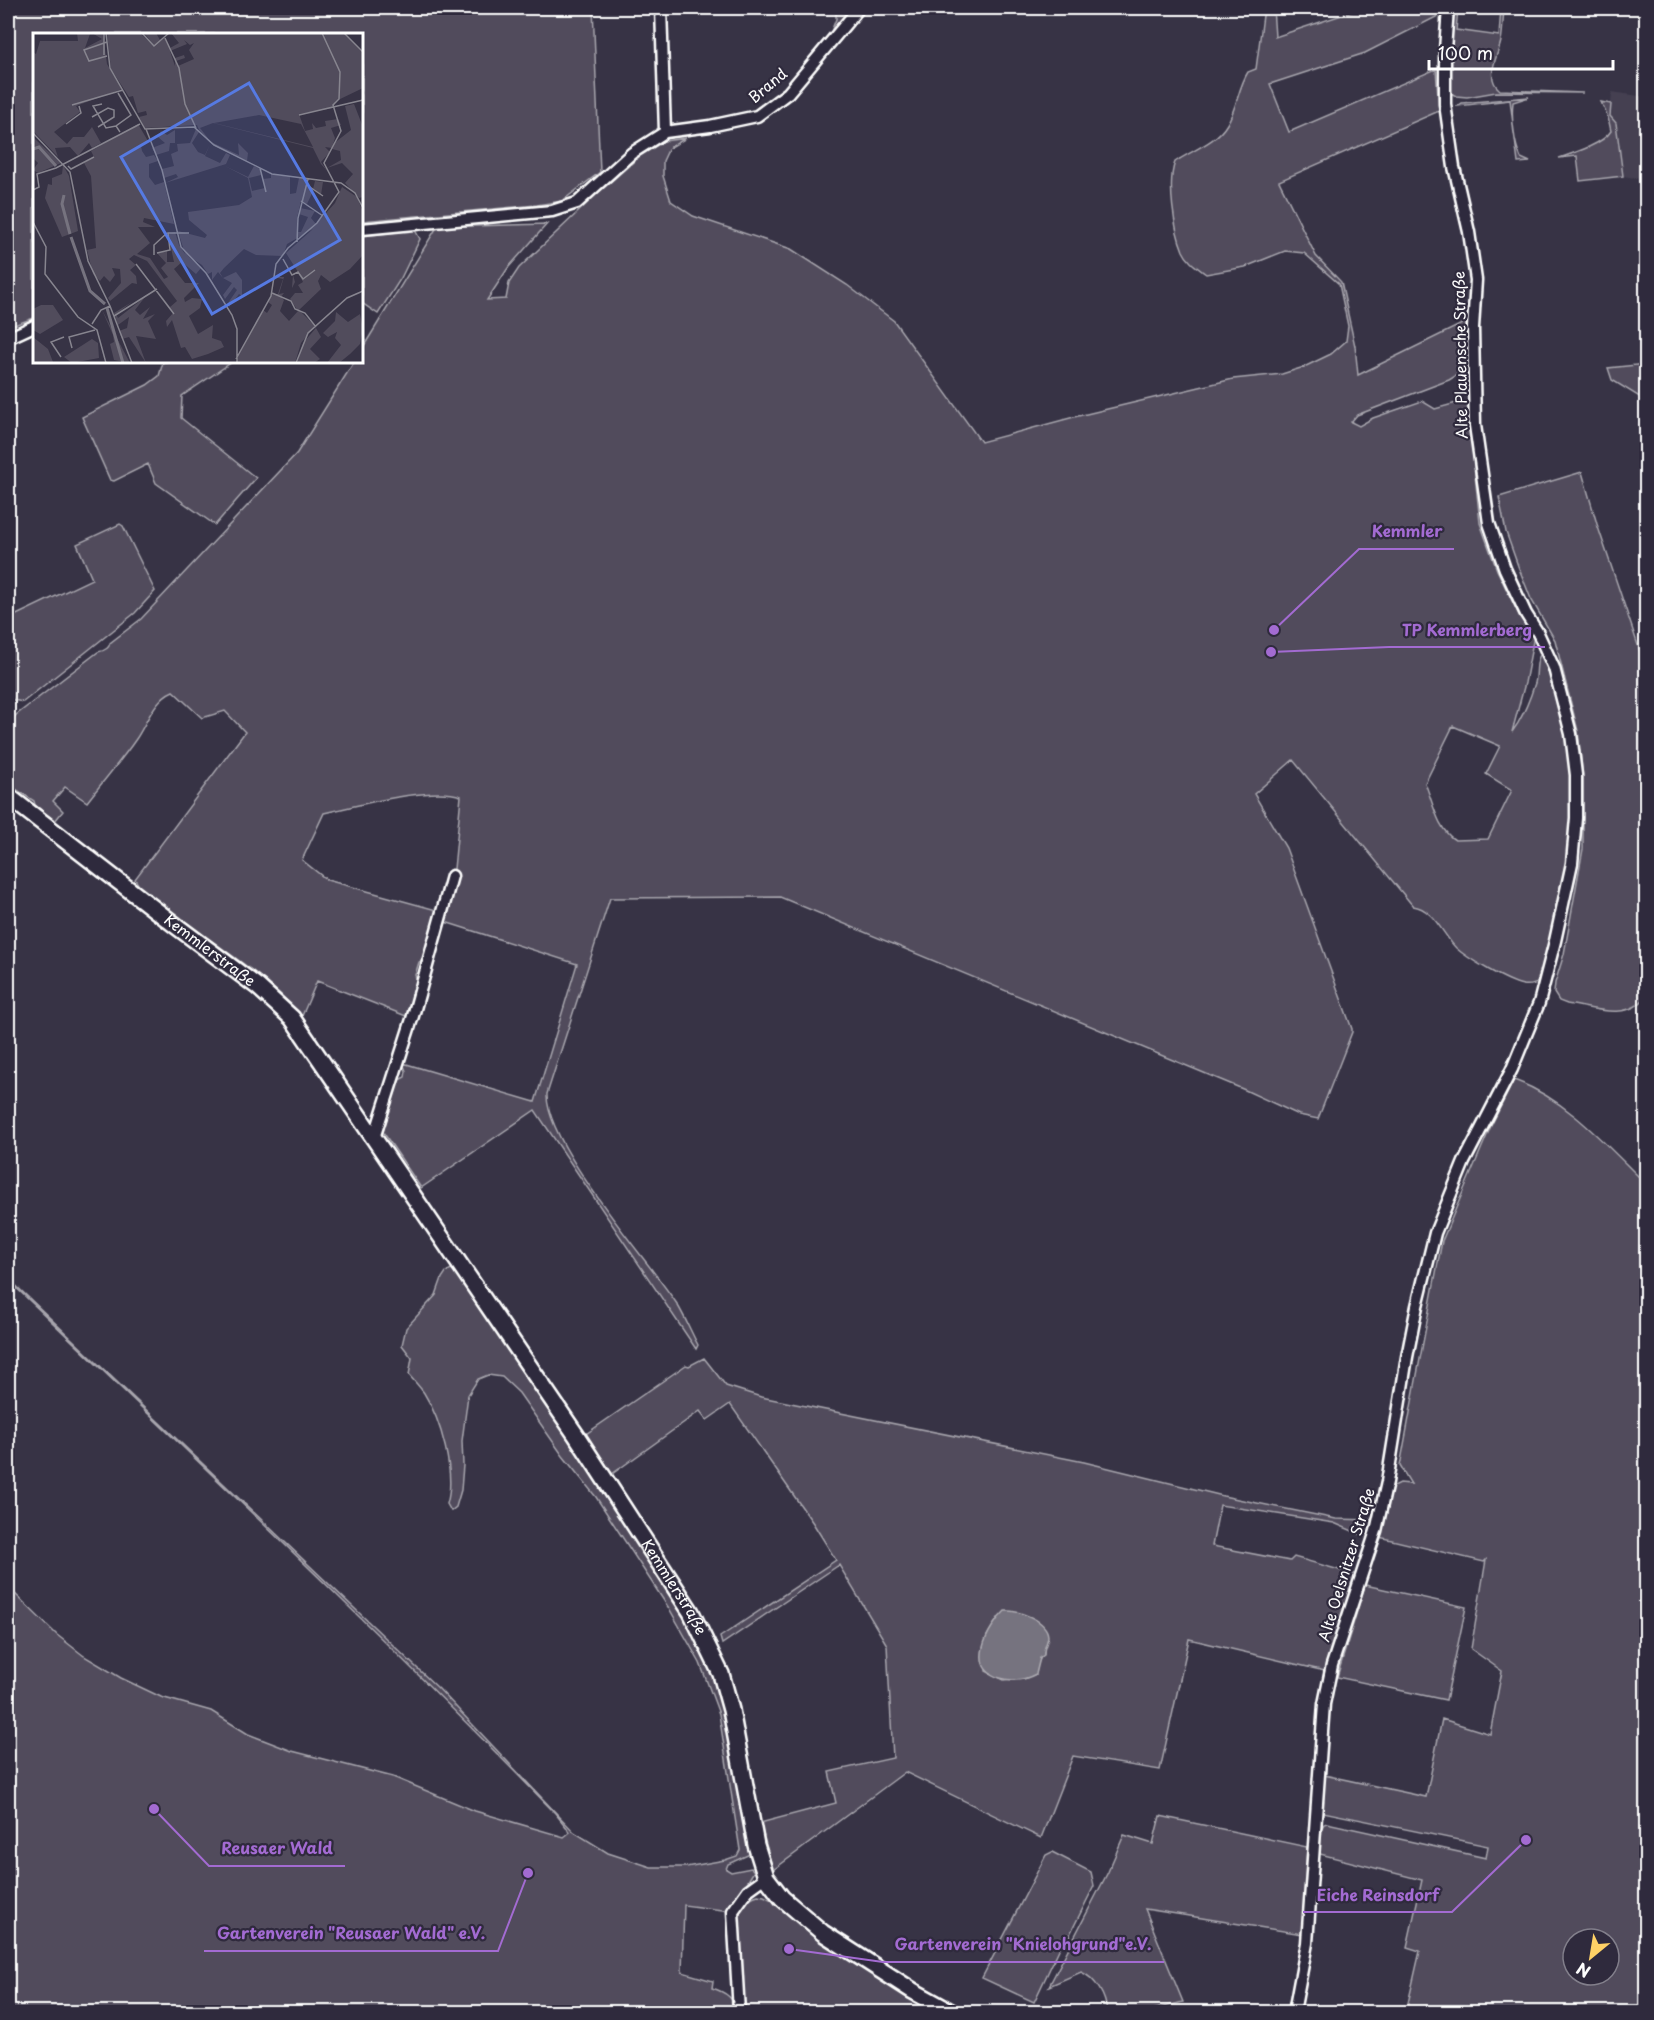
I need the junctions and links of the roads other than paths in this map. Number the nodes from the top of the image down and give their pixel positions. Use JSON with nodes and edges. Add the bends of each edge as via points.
{"nodes":[{"id":1,"x":662,"y":8,"type":"edge"},
{"id":2,"x":859,"y":8,"type":"edge"},
{"id":3,"x":1448,"y":8,"type":"edge"},
{"id":4,"x":665,"y":132,"type":"junction"},
{"id":5,"x":363,"y":229,"type":"edge"},
{"id":6,"x":33,"y":326,"type":"edge"},
{"id":7,"x":8,"y":338,"type":"edge"},
{"id":8,"x":8,"y":796,"type":"edge"},
{"id":9,"x":452,"y":876,"type":"dead end"},
{"id":10,"x":1492,"y":1105,"type":"joint"},
{"id":11,"x":374,"y":1138,"type":"junction"},
{"id":12,"x":766,"y":1877,"type":"junction"},
{"id":13,"x":740,"y":2013,"type":"edge"},
{"id":14,"x":951,"y":2013,"type":"edge"},
{"id":15,"x":1294,"y":2013,"type":"edge"}],
"edges":[{"from":1,"to":4,"type":"street"},
{"from":2,"to":4,"type":"street","name":"Brand","via":[[788,93],[757,116]]},
{"from":3,"to":10,"type":"street","name":"Alte Plauensche Straße","via":[[1445,104],[1476,280],[1475,425],[1489,523],[1505,569],[1554,668],[1571,734],[1576,775],[1572,863],[1555,941],[1529,1030]]},
{"from":4,"to":5,"type":"street","name":"Brand","via":[[632,153],[577,203],[552,212]]},
{"from":6,"to":7,"type":"street"},
{"from":8,"to":11,"type":"street","name":"Kemmlerstraße","via":[[292,1018]]},
{"from":9,"to":11,"type":"street"},
{"from":10,"to":15,"type":"street","name":"Alte Oelsnitzer Straße","via":[[1435,1233],[1409,1347],[1376,1531],[1332,1665],[1324,1704],[1307,1943]]},
{"from":11,"to":12,"type":"street","name":"Kemmlerstraße","via":[[576,1435],[707,1641],[731,1710],[756,1845]]},
{"from":12,"to":13,"type":"street","via":[[748,1890],[733,1911]]},
{"from":12,"to":14,"type":"street","name":"Kemmlerstraße","via":[[782,1898],[823,1933]]}]}
